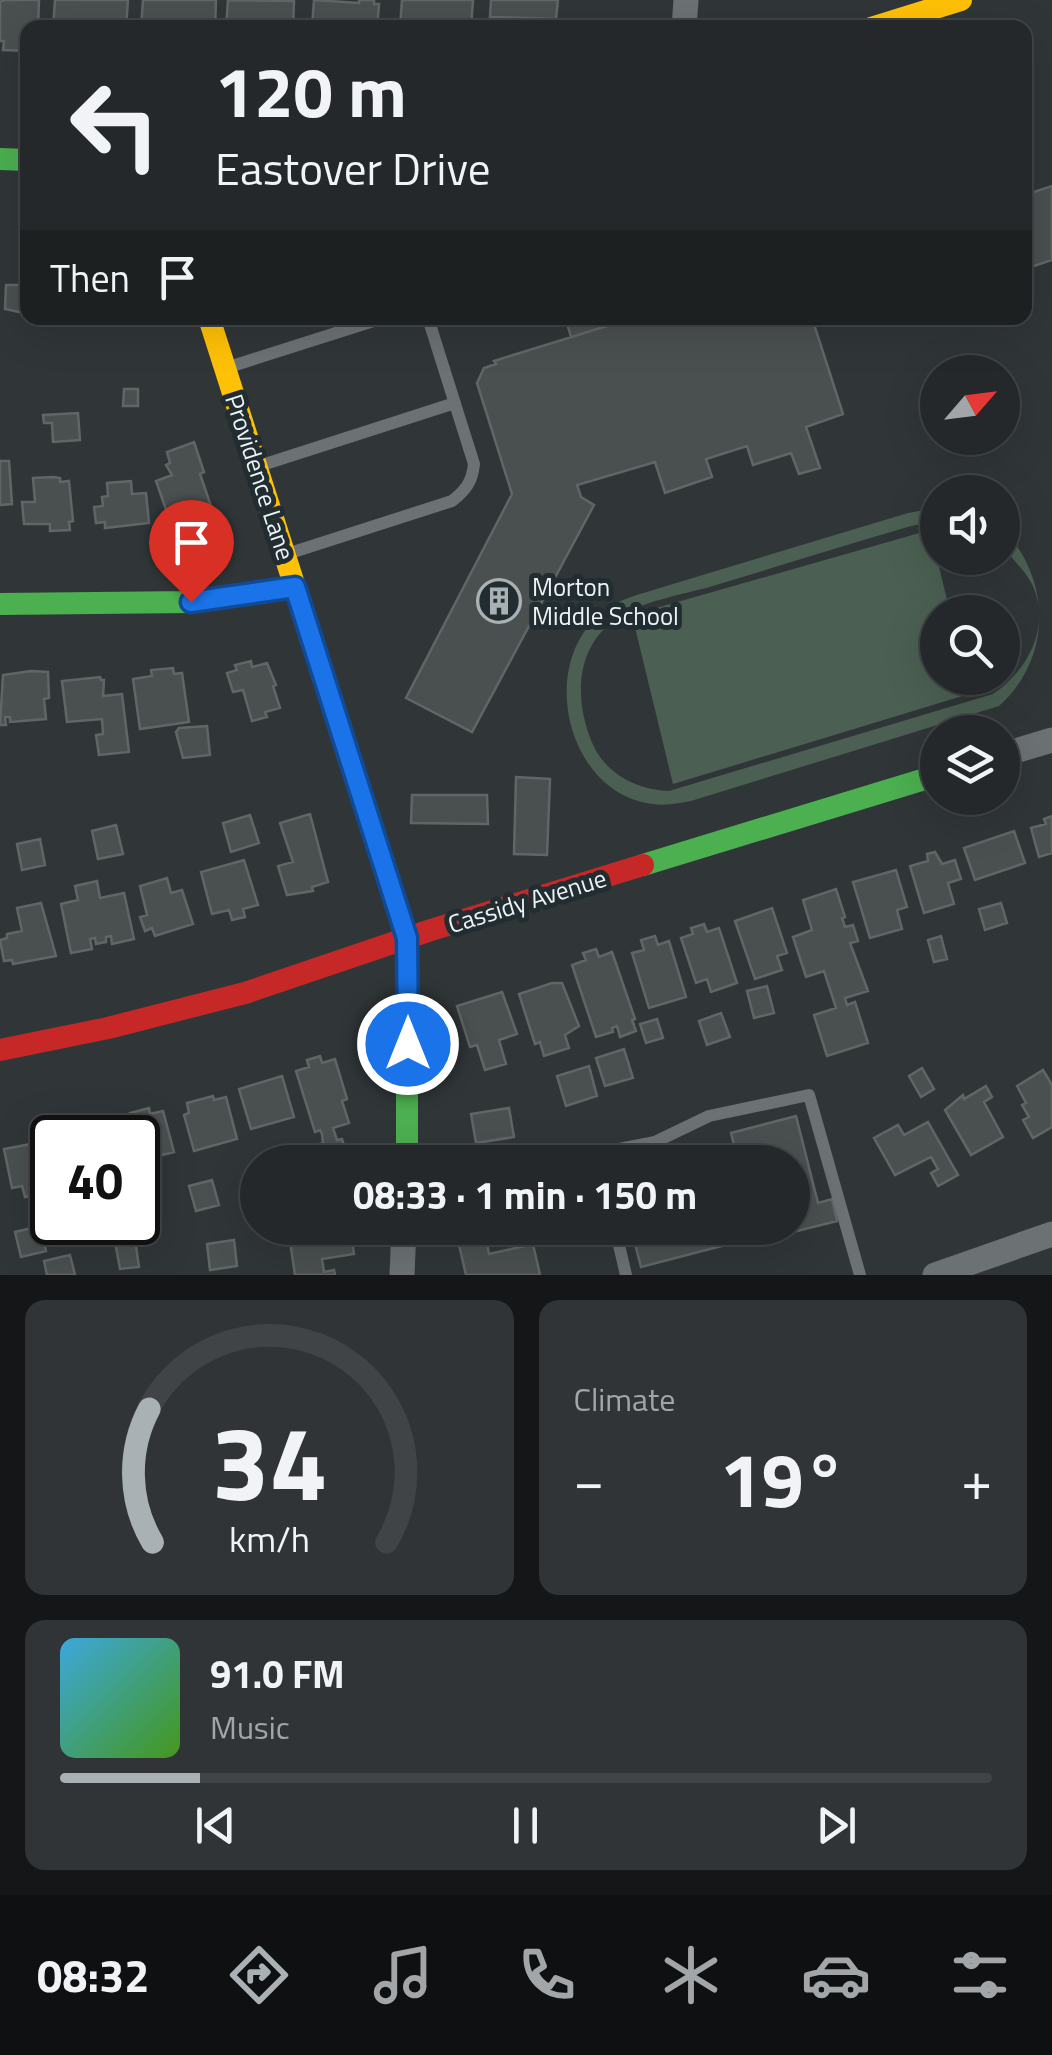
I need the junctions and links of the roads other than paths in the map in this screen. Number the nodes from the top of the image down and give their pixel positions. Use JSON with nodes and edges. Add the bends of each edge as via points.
{"nodes":[{"id":1,"x":961,"y":0,"type":"edge"},
{"id":2,"x":897,"y":20,"type":"edge"},
{"id":3,"x":211,"y":325,"type":"edge"},
{"id":4,"x":362,"y":325,"type":"edge"},
{"id":5,"x":430,"y":325,"type":"edge"},
{"id":6,"x":225,"y":368,"type":"junction"},
{"id":7,"x":455,"y":403,"type":"junction"},
{"id":8,"x":256,"y":467,"type":"junction"},
{"id":9,"x":284,"y":554,"type":"junction"},
{"id":10,"x":295,"y":587,"type":"junction"},
{"id":11,"x":0,"y":604,"type":"edge"},
{"id":12,"x":1052,"y":740,"type":"edge"},
{"id":13,"x":1020,"y":750,"type":"edge"},
{"id":14,"x":920,"y":781,"type":"edge"},
{"id":15,"x":407,"y":938,"type":"junction"},
{"id":16,"x":0,"y":1050,"type":"edge"},
{"id":17,"x":406,"y":1145,"type":"edge"},
{"id":18,"x":645,"y":1145,"type":"edge"},
{"id":19,"x":1052,"y":1234,"type":"edge"},
{"id":20,"x":403,"y":1245,"type":"edge"},
{"id":21,"x":619,"y":1245,"type":"edge"},
{"id":22,"x":943,"y":1274,"type":"edge"},
{"id":23,"x":402,"y":1275,"type":"edge"},
{"id":24,"x":626,"y":1275,"type":"edge"},
{"id":25,"x":860,"y":1275,"type":"edge"}],
"edges":[{"from":1,"to":2,"type":"street"},
{"from":3,"to":6,"type":"street","name":"Providence Lane"},
{"from":4,"to":6,"type":"lane"},
{"from":5,"to":7,"type":"lane"},
{"from":6,"to":8,"type":"street","name":"Providence Lane"},
{"from":7,"to":8,"type":"lane"},
{"from":7,"to":9,"type":"lane","via":[[474,464],[466,490],[452,501]]},
{"from":8,"to":9,"type":"street","name":"Providence Lane"},
{"from":9,"to":10,"type":"street","name":"Providence Lane"},
{"from":10,"to":11,"type":"street","via":[[204,602]]},
{"from":10,"to":15,"type":"street","name":"Providence Lane"},
{"from":12,"to":13,"type":"street"},
{"from":14,"to":15,"type":"street","name":"Cassidy Avenue"},
{"from":15,"to":16,"type":"street","name":"Cassidy Avenue","via":[[246,992]]},
{"from":15,"to":17,"type":"street","name":"Providence Lane"},
{"from":18,"to":25,"type":"lane","via":[[709,1116],[809,1096]]},
{"from":19,"to":22,"type":"street"},
{"from":20,"to":23,"type":"street"},
{"from":21,"to":24,"type":"lane"}]}
